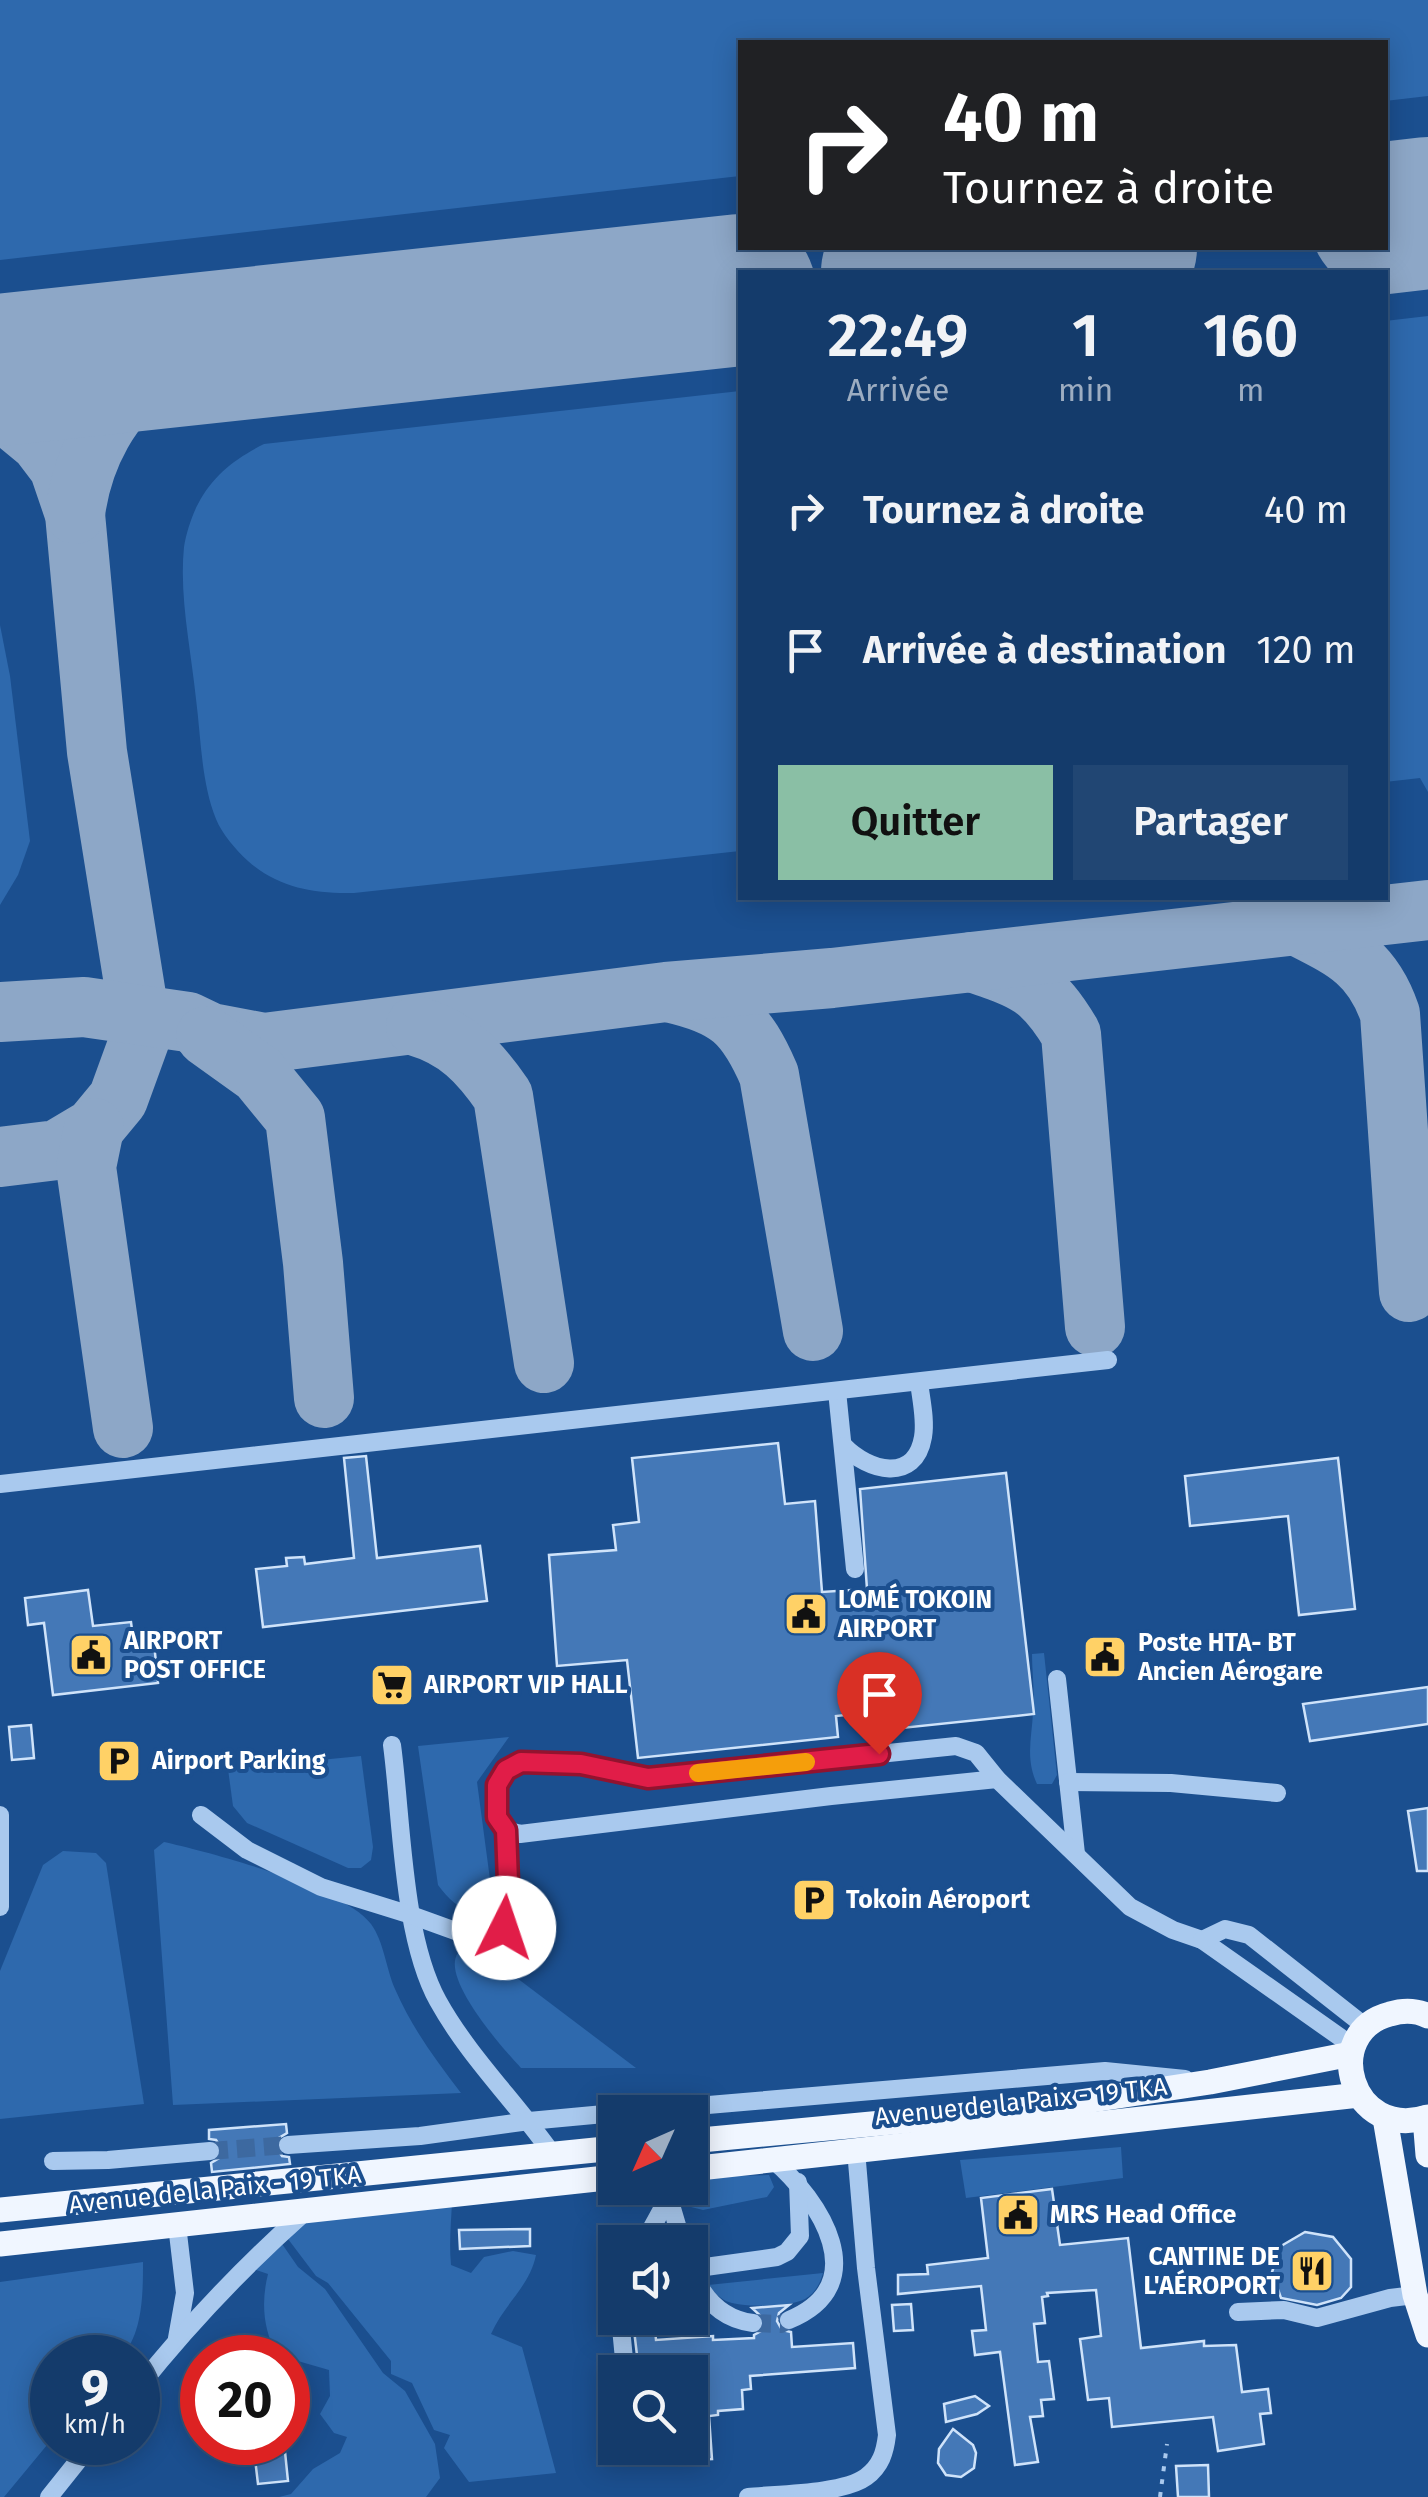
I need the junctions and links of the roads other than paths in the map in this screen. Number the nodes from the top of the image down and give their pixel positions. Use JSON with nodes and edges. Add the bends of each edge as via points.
{"nodes":[{"id":1,"x":1108,"y":1360,"type":"dead end"},
{"id":2,"x":919,"y":1382,"type":"junction"},
{"id":3,"x":837,"y":1391,"type":"junction"},
{"id":4,"x":844,"y":1446,"type":"junction"},
{"id":5,"x":0,"y":1484,"type":"edge"},
{"id":6,"x":856,"y":1569,"type":"dead end"},
{"id":7,"x":1057,"y":1679,"type":"dead end"},
{"id":8,"x":392,"y":1745,"type":"dead end"},
{"id":9,"x":997,"y":1780,"type":"junction"},
{"id":10,"x":1068,"y":1782,"type":"junction"},
{"id":11,"x":1277,"y":1794,"type":"dead end"},
{"id":12,"x":200,"y":1814,"type":"dead end"},
{"id":13,"x":0,"y":1815,"type":"edge"},
{"id":14,"x":506,"y":1830,"type":"junction"},
{"id":15,"x":1076,"y":1854,"type":"junction"},
{"id":16,"x":0,"y":1907,"type":"edge"},
{"id":17,"x":411,"y":1914,"type":"junction"},
{"id":18,"x":1202,"y":1940,"type":"junction"},
{"id":19,"x":1428,"y":2016,"type":"edge"},
{"id":20,"x":1357,"y":2042,"type":"junction"},
{"id":21,"x":1210,"y":2082,"type":"junction"},
{"id":22,"x":1358,"y":2095,"type":"junction"},
{"id":23,"x":708,"y":2105,"type":"edge"},
{"id":24,"x":598,"y":2115,"type":"edge"},
{"id":25,"x":1385,"y":2118,"type":"junction"},
{"id":26,"x":1426,"y":2118,"type":"edge"},
{"id":27,"x":529,"y":2121,"type":"junction"},
{"id":28,"x":708,"y":2139,"type":"edge"},
{"id":29,"x":288,"y":2145,"type":"tunnel mouth"},
{"id":30,"x":598,"y":2150,"type":"edge"},
{"id":31,"x":856,"y":2150,"type":"junction"},
{"id":32,"x":210,"y":2151,"type":"tunnel mouth"},
{"id":33,"x":553,"y":2154,"type":"junction"},
{"id":34,"x":1428,"y":2155,"type":"edge"},
{"id":35,"x":772,"y":2160,"type":"junction"},
{"id":36,"x":53,"y":2161,"type":"dead end"},
{"id":37,"x":708,"y":2167,"type":"edge"},
{"id":38,"x":598,"y":2179,"type":"edge"},
{"id":39,"x":798,"y":2181,"type":"junction"},
{"id":40,"x":0,"y":2210,"type":"edge"},
{"id":41,"x":307,"y":2210,"type":"junction"},
{"id":42,"x":176,"y":2225,"type":"junction"},
{"id":43,"x":0,"y":2244,"type":"edge"},
{"id":44,"x":708,"y":2266,"type":"edge"},
{"id":45,"x":1415,"y":2294,"type":"junction"},
{"id":46,"x":708,"y":2300,"type":"edge"},
{"id":47,"x":1238,"y":2312,"type":"dead end"},
{"id":48,"x":790,"y":2320,"type":"tunnel mouth"},
{"id":49,"x":753,"y":2324,"type":"tunnel mouth"},
{"id":50,"x":1428,"y":2335,"type":"edge"},
{"id":51,"x":177,"y":2338,"type":"junction"},
{"id":52,"x":160,"y":2360,"type":"edge"},
{"id":53,"x":75,"y":2465,"type":"edge"},
{"id":54,"x":49,"y":2497,"type":"edge"},
{"id":55,"x":748,"y":2497,"type":"edge"}],
"edges":[{"from":1,"to":2,"type":"street"},
{"from":2,"to":3,"type":"street"},
{"from":2,"to":4,"type":"street","via":[[924,1433],[907,1464],[875,1468]]},
{"from":3,"to":4,"type":"street"},
{"from":3,"to":5,"type":"street"},
{"from":4,"to":6,"type":"street"},
{"from":7,"to":10,"type":"street"},
{"from":8,"to":17,"type":"street"},
{"from":9,"to":14,"type":"street","via":[[520,1834]]},
{"from":9,"to":14,"type":"street","via":[[976,1753],[956,1746],[648,1778],[581,1764],[521,1762],[497,1785],[497,1817]]},
{"from":9,"to":15,"type":"street"},
{"from":10,"to":11,"type":"street"},
{"from":10,"to":15,"type":"street"},
{"from":12,"to":17,"type":"street","via":[[248,1850],[320,1887]]},
{"from":13,"to":16,"type":"street"},
{"from":14,"to":17,"type":"street","via":[[504,1928],[483,1942]]},
{"from":15,"to":18,"type":"street","via":[[1130,1907]]},
{"from":17,"to":27,"type":"street","via":[[436,1998],[470,2052]]},
{"from":18,"to":20,"type":"street"},
{"from":18,"to":20,"type":"street","via":[[1224,1929],[1249,1936]]},
{"from":19,"to":20,"type":"main road","via":[[1402,2010],[1383,2015]]},
{"from":20,"to":21,"type":"main road"},
{"from":20,"to":22,"type":"main road","via":[[1352,2082]]},
{"from":21,"to":23,"type":"street","via":[[1105,2072]]},
{"from":21,"to":28,"type":"main road","via":[[1040,2108]]},
{"from":22,"to":25,"type":"main road"},
{"from":22,"to":31,"type":"main road","name":"Avenue de la Paix - 19 TKA"},
{"from":24,"to":27,"type":"street"},
{"from":25,"to":26,"type":"main road"},
{"from":25,"to":45,"type":"main road"},
{"from":26,"to":34,"type":"main road"},
{"from":27,"to":29,"type":"street"},
{"from":27,"to":33,"type":"street"},
{"from":30,"to":33,"type":"main road","name":"Avenue de la Paix - 19 TKA"},
{"from":31,"to":35,"type":"main road","name":"Avenue de la Paix - 19 TKA"},
{"from":31,"to":55,"type":"street","via":[[885,2450],[855,2484]]},
{"from":32,"to":36,"type":"street"},
{"from":33,"to":40,"type":"main road","name":"Avenue de la Paix - 19 TKA"},
{"from":35,"to":37,"type":"main road","name":"Avenue de la Paix - 19 TKA"},
{"from":35,"to":39,"type":"street"},
{"from":38,"to":41,"type":"main road","name":"Avenue de la Paix - 19 TKA"},
{"from":39,"to":44,"type":"street","via":[[800,2236],[786,2252]]},
{"from":39,"to":48,"type":"street","via":[[832,2240],[833,2269],[824,2296]]},
{"from":41,"to":42,"type":"main road","name":"Avenue de la Paix - 19 TKA"},
{"from":41,"to":51,"type":"street"},
{"from":42,"to":43,"type":"main road","name":"Avenue de la Paix - 19 TKA"},
{"from":42,"to":51,"type":"street","via":[[185,2293]]},
{"from":45,"to":47,"type":"street","via":[[1317,2318],[1284,2310]]},
{"from":45,"to":50,"type":"main road"},
{"from":46,"to":49,"type":"street"},
{"from":51,"to":52,"type":"street"},
{"from":53,"to":54,"type":"street"}]}
